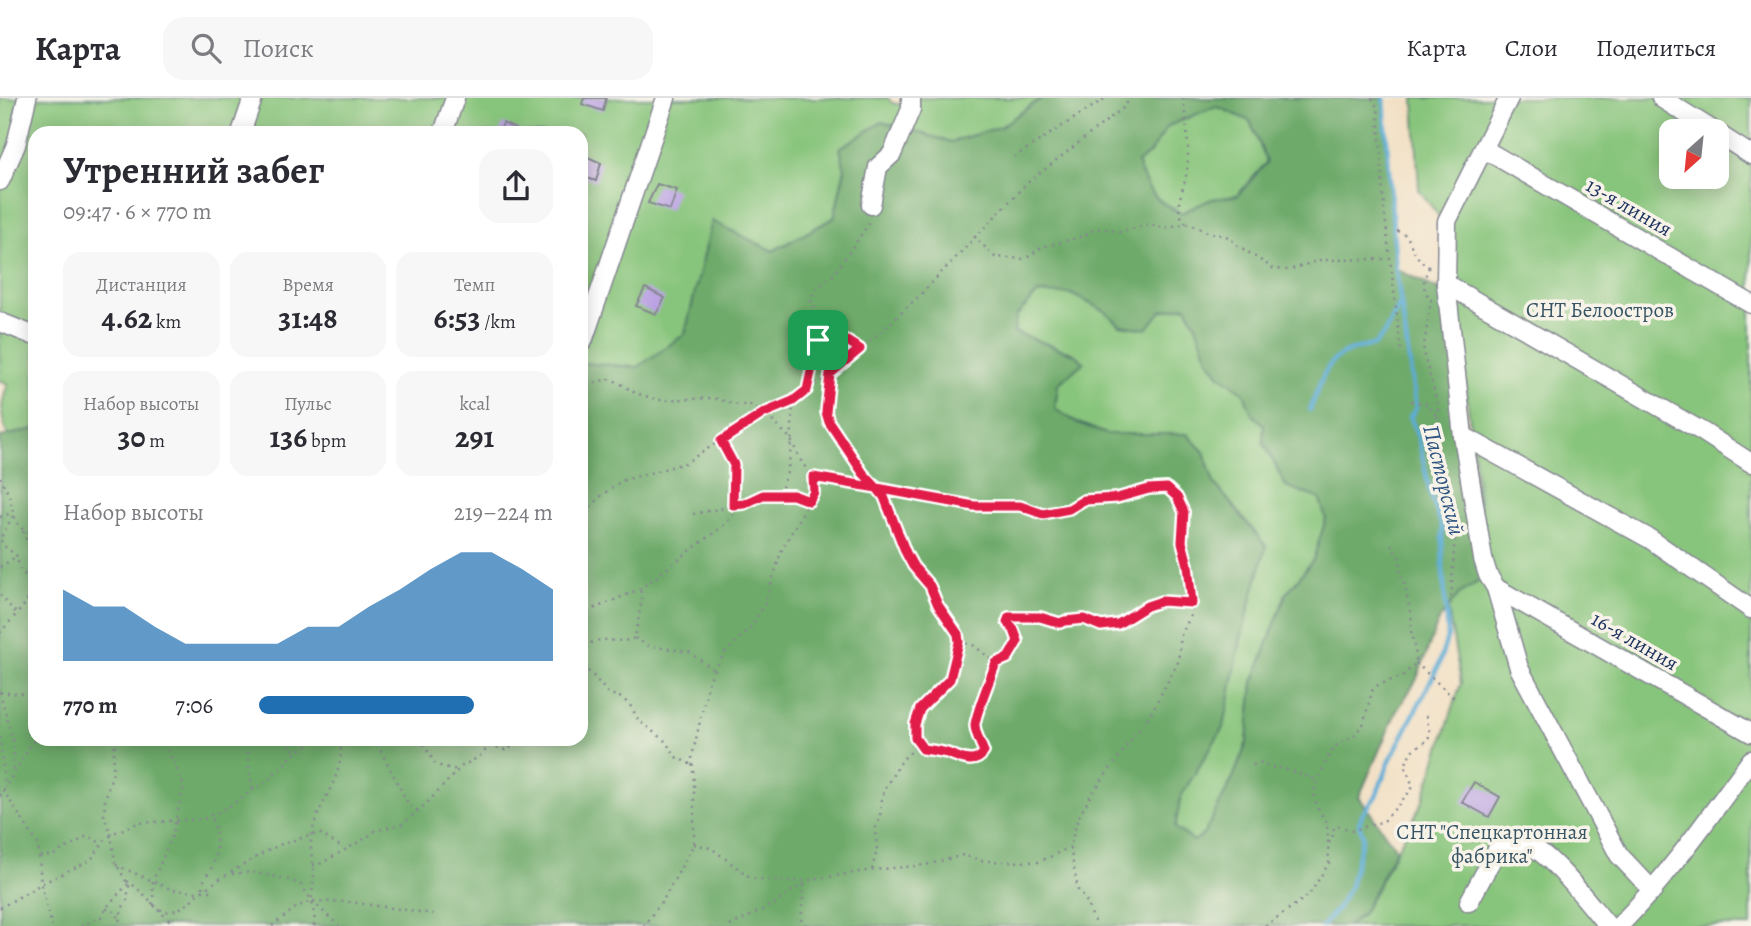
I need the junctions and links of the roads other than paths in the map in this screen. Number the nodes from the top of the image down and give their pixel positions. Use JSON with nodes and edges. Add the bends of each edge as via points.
{"nodes":[{"id":1,"x":27,"y":98,"type":"edge"},
{"id":2,"x":253,"y":98,"type":"edge"},
{"id":3,"x":455,"y":98,"type":"edge"},
{"id":4,"x":666,"y":98,"type":"edge"},
{"id":5,"x":911,"y":98,"type":"edge"},
{"id":6,"x":1508,"y":98,"type":"edge"},
{"id":7,"x":1661,"y":98,"type":"edge"},
{"id":8,"x":1694,"y":119,"type":"edge"},
{"id":9,"x":243,"y":126,"type":"edge"},
{"id":10,"x":445,"y":126,"type":"edge"},
{"id":11,"x":1729,"y":141,"type":"edge"},
{"id":12,"x":1484,"y":149,"type":"junction"},
{"id":13,"x":1751,"y":155,"type":"edge"},
{"id":14,"x":0,"y":181,"type":"edge"},
{"id":15,"x":871,"y":205,"type":"road end"},
{"id":16,"x":1441,"y":277,"type":"junction"},
{"id":17,"x":1751,"y":304,"type":"edge"},
{"id":18,"x":0,"y":322,"type":"edge"},
{"id":19,"x":588,"y":326,"type":"edge"},
{"id":20,"x":28,"y":333,"type":"edge"},
{"id":21,"x":1463,"y":436,"type":"junction"},
{"id":22,"x":1751,"y":463,"type":"edge"},
{"id":23,"x":1496,"y":588,"type":"junction"},
{"id":24,"x":1751,"y":609,"type":"edge"},
{"id":25,"x":1751,"y":733,"type":"edge"},
{"id":26,"x":1751,"y":760,"type":"edge"},
{"id":27,"x":1653,"y":891,"type":"junction"},
{"id":28,"x":1469,"y":902,"type":"dead end"},
{"id":29,"x":1608,"y":926,"type":"edge"},
{"id":30,"x":1619,"y":926,"type":"edge"}],
"edges":[{"from":1,"to":14,"type":"street","via":[[16,145]]},
{"from":2,"to":9,"type":"street"},
{"from":3,"to":10,"type":"street"},
{"from":4,"to":19,"type":"street"},
{"from":5,"to":15,"type":"street","via":[[911,109],[892,154],[878,167]]},
{"from":6,"to":12,"type":"street"},
{"from":7,"to":8,"type":"street"},
{"from":11,"to":13,"type":"street"},
{"from":12,"to":16,"type":"street","via":[[1447,221]]},
{"from":12,"to":17,"type":"street","name":"13-я линия"},
{"from":16,"to":21,"type":"street"},
{"from":16,"to":22,"type":"street"},
{"from":18,"to":20,"type":"street"},
{"from":21,"to":23,"type":"street","via":[[1483,559]]},
{"from":21,"to":24,"type":"street","via":[[1650,539]]},
{"from":23,"to":25,"type":"street","name":"16-я линия"},
{"from":23,"to":27,"type":"street","via":[[1519,668],[1619,855]]},
{"from":26,"to":27,"type":"street"},
{"from":27,"to":30,"type":"street"},
{"from":28,"to":29,"type":"street","via":[[1497,849],[1514,840],[1549,859]]}]}
